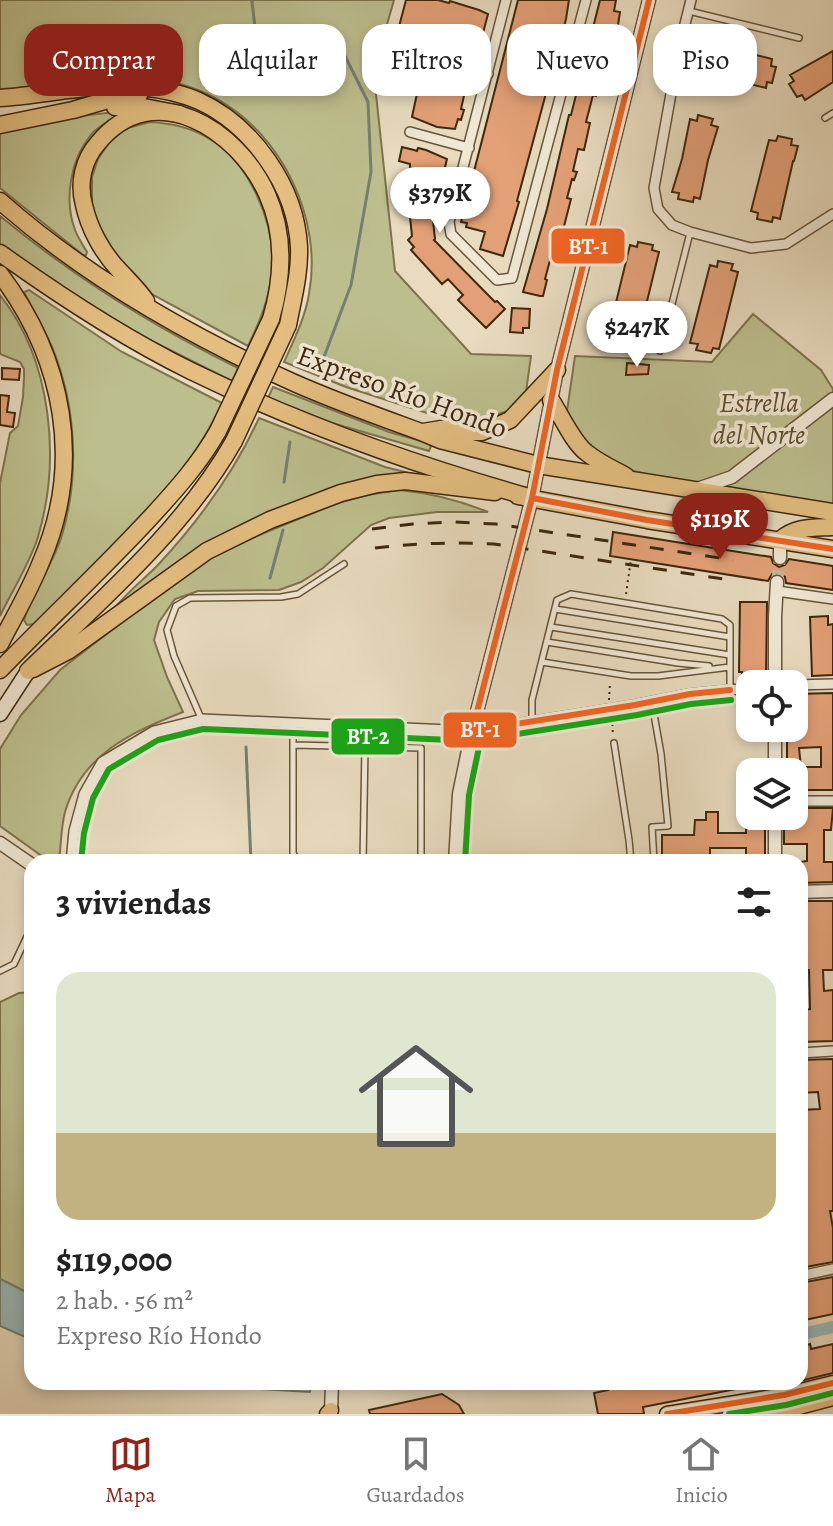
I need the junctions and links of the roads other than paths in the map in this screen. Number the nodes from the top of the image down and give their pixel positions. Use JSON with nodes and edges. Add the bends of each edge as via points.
{"nodes":[{"id":1,"x":586,"y":0,"type":"edge"},
{"id":2,"x":649,"y":0,"type":"edge"},
{"id":3,"x":691,"y":0,"type":"edge"},
{"id":4,"x":504,"y":1,"type":"edge"},
{"id":5,"x":688,"y":11,"type":"junction"},
{"id":6,"x":799,"y":38,"type":"dead end"},
{"id":7,"x":491,"y":60,"type":"edge"},
{"id":8,"x":183,"y":95,"type":"edge"},
{"id":9,"x":24,"y":96,"type":"edge"},
{"id":10,"x":129,"y":96,"type":"edge"},
{"id":11,"x":482,"y":96,"type":"edge"},
{"id":12,"x":0,"y":98,"type":"edge"},
{"id":13,"x":73,"y":110,"type":"junction"},
{"id":14,"x":833,"y":113,"type":"edge"},
{"id":15,"x":180,"y":114,"type":"junction"},
{"id":16,"x":825,"y":118,"type":"dead end"},
{"id":17,"x":0,"y":125,"type":"edge"},
{"id":18,"x":410,"y":132,"type":"dead end"},
{"id":19,"x":469,"y":148,"type":"junction"},
{"id":20,"x":0,"y":201,"type":"edge"},
{"id":21,"x":833,"y":214,"type":"edge"},
{"id":22,"x":690,"y":232,"type":"junction"},
{"id":23,"x":0,"y":253,"type":"edge"},
{"id":24,"x":0,"y":274,"type":"edge"},
{"id":25,"x":152,"y":309,"type":"junction"},
{"id":26,"x":660,"y":351,"type":"dead end"},
{"id":27,"x":557,"y":370,"type":"junction"},
{"id":28,"x":833,"y":399,"type":"edge"},
{"id":29,"x":551,"y":400,"type":"junction"},
{"id":30,"x":421,"y":432,"type":"junction"},
{"id":31,"x":538,"y":465,"type":"junction"},
{"id":32,"x":634,"y":481,"type":"junction"},
{"id":33,"x":692,"y":491,"type":"junction"},
{"id":34,"x":532,"y":498,"type":"junction"},
{"id":35,"x":833,"y":512,"type":"edge"},
{"id":36,"x":833,"y":527,"type":"edge"},
{"id":37,"x":780,"y":540,"type":"junction"},
{"id":38,"x":833,"y":549,"type":"edge"},
{"id":39,"x":780,"y":558,"type":"tunnel mouth"},
{"id":40,"x":344,"y":564,"type":"dead end"},
{"id":41,"x":777,"y":586,"type":"joint"},
{"id":42,"x":833,"y":599,"type":"edge"},
{"id":43,"x":555,"y":609,"type":"junction"},
{"id":44,"x":55,"y":614,"type":"junction"},
{"id":45,"x":551,"y":627,"type":"junction"},
{"id":46,"x":730,"y":637,"type":"junction"},
{"id":47,"x":547,"y":642,"type":"junction"},
{"id":48,"x":0,"y":643,"type":"edge"},
{"id":49,"x":730,"y":655,"type":"junction"},
{"id":50,"x":542,"y":662,"type":"junction"},
{"id":51,"x":730,"y":667,"type":"junction"},
{"id":52,"x":0,"y":670,"type":"edge"},
{"id":53,"x":775,"y":670,"type":"edge"},
{"id":54,"x":28,"y":671,"type":"junction"},
{"id":55,"x":0,"y":684,"type":"edge"},
{"id":56,"x":833,"y":684,"type":"edge"},
{"id":57,"x":808,"y":685,"type":"edge"},
{"id":58,"x":736,"y":689,"type":"edge"},
{"id":59,"x":730,"y":690,"type":"junction"},
{"id":60,"x":652,"y":701,"type":"junction"},
{"id":61,"x":0,"y":714,"type":"edge"},
{"id":62,"x":202,"y":719,"type":"junction"},
{"id":63,"x":532,"y":722,"type":"junction"},
{"id":64,"x":293,"y":723,"type":"junction"},
{"id":65,"x":472,"y":731,"type":"junction"},
{"id":66,"x":614,"y":743,"type":"dead end"},
{"id":67,"x":293,"y":745,"type":"junction"},
{"id":68,"x":365,"y":746,"type":"junction"},
{"id":69,"x":808,"y":801,"type":"edge"},
{"id":70,"x":833,"y":801,"type":"edge"},
{"id":71,"x":775,"y":830,"type":"edge"},
{"id":72,"x":0,"y":843,"type":"edge"},
{"id":73,"x":72,"y":854,"type":"edge"},
{"id":74,"x":294,"y":854,"type":"edge"},
{"id":75,"x":363,"y":854,"type":"edge"},
{"id":76,"x":421,"y":854,"type":"edge"},
{"id":77,"x":455,"y":854,"type":"edge"},
{"id":78,"x":630,"y":854,"type":"edge"},
{"id":79,"x":654,"y":854,"type":"edge"},
{"id":80,"x":775,"y":854,"type":"edge"},
{"id":81,"x":24,"y":860,"type":"edge"},
{"id":82,"x":833,"y":891,"type":"edge"},
{"id":83,"x":808,"y":892,"type":"edge"},
{"id":84,"x":24,"y":943,"type":"edge"},
{"id":85,"x":0,"y":971,"type":"edge"},
{"id":86,"x":833,"y":1051,"type":"edge"},
{"id":87,"x":808,"y":1053,"type":"edge"},
{"id":88,"x":833,"y":1269,"type":"edge"},
{"id":89,"x":808,"y":1274,"type":"edge"},
{"id":90,"x":833,"y":1383,"type":"edge"},
{"id":91,"x":808,"y":1386,"type":"edge"},
{"id":92,"x":331,"y":1390,"type":"edge"},
{"id":93,"x":775,"y":1390,"type":"edge"},
{"id":94,"x":784,"y":1390,"type":"edge"},
{"id":95,"x":833,"y":1398,"type":"edge"},
{"id":96,"x":330,"y":1413,"type":"edge"},
{"id":97,"x":781,"y":1413,"type":"edge"},
{"id":98,"x":667,"y":1414,"type":"edge"}],
"edges":[{"from":1,"to":19,"type":"street","via":[[512,278],[497,280],[451,234],[449,222]]},
{"from":2,"to":27,"type":"street"},
{"from":3,"to":5,"type":"street"},
{"from":4,"to":7,"type":"street"},
{"from":5,"to":6,"type":"lane"},
{"from":5,"to":22,"type":"street","via":[[654,188],[658,209],[672,225]]},
{"from":8,"to":54,"type":"highway","bridge":true,"via":[[212,108],[237,128],[264,155],[284,190],[299,247],[288,325],[210,480],[129,573]]},
{"from":9,"to":12,"type":"highway"},
{"from":10,"to":13,"type":"highway"},
{"from":11,"to":19,"type":"street"},
{"from":13,"to":15,"type":"highway","via":[[135,107]]},
{"from":13,"to":17,"type":"highway"},
{"from":14,"to":16,"type":"lane"},
{"from":15,"to":25,"type":"highway","via":[[147,113],[122,122],[100,140],[83,173],[83,204],[97,239]]},
{"from":15,"to":44,"type":"highway","bridge":true,"via":[[206,125],[234,148],[267,194],[281,255],[271,319],[210,444],[133,537]]},
{"from":18,"to":19,"type":"street"},
{"from":20,"to":25,"type":"highway","name":"Expreso Río Hondo","via":[[66,253]]},
{"from":21,"to":22,"type":"street","via":[[786,244],[751,248]]},
{"from":22,"to":26,"type":"lane"},
{"from":23,"to":34,"type":"highway","name":"Expreso Río Hondo","via":[[113,328],[190,371],[352,440]]},
{"from":24,"to":48,"type":"highway","via":[[20,301],[49,365],[60,405],[64,467],[45,552]]},
{"from":25,"to":30,"type":"highway","name":"Expreso Río Hondo","via":[[290,381]]},
{"from":27,"to":29,"type":"street"},
{"from":27,"to":30,"type":"highway","via":[[510,420],[482,432]]},
{"from":28,"to":33,"type":"street","via":[[732,477]]},
{"from":29,"to":31,"type":"street"},
{"from":29,"to":32,"type":"highway","via":[[585,452]]},
{"from":30,"to":31,"type":"highway","name":"Expreso Río Hondo"},
{"from":31,"to":32,"type":"highway","name":"Expreso Río Hondo"},
{"from":31,"to":34,"type":"street"},
{"from":32,"to":33,"type":"highway","name":"Expreso Río Hondo"},
{"from":33,"to":35,"type":"highway","name":"Expreso Río Hondo"},
{"from":34,"to":37,"type":"highway","name":"Expreso Río Hondo"},
{"from":34,"to":54,"type":"highway","via":[[405,481],[341,493],[207,551],[68,651]]},
{"from":34,"to":65,"type":"street"},
{"from":36,"to":37,"type":"highway","via":[[801,528]]},
{"from":37,"to":38,"type":"highway","name":"Expreso Río Hondo"},
{"from":37,"to":39,"type":"street"},
{"from":40,"to":62,"type":"lane","via":[[298,594],[190,598],[176,606],[167,630]]},
{"from":41,"to":42,"type":"street"},
{"from":41,"to":53,"type":"street"},
{"from":43,"to":45,"type":"lane"},
{"from":43,"to":46,"type":"lane"},
{"from":43,"to":46,"type":"lane","via":[[557,600],[571,594],[722,619],[730,625]]},
{"from":44,"to":52,"type":"highway"},
{"from":44,"to":55,"type":"highway"},
{"from":45,"to":47,"type":"lane"},
{"from":45,"to":49,"type":"lane"},
{"from":46,"to":49,"type":"lane"},
{"from":47,"to":50,"type":"lane"},
{"from":47,"to":51,"type":"lane"},
{"from":49,"to":51,"type":"lane"},
{"from":50,"to":51,"type":"lane","via":[[631,676]]},
{"from":50,"to":63,"type":"lane"},
{"from":51,"to":59,"type":"lane"},
{"from":54,"to":61,"type":"main road"},
{"from":56,"to":57,"type":"street"},
{"from":58,"to":59,"type":"street"},
{"from":59,"to":60,"type":"street"},
{"from":60,"to":63,"type":"street"},
{"from":60,"to":79,"type":"lane","via":[[668,826],[652,827]]},
{"from":62,"to":64,"type":"street"},
{"from":62,"to":73,"type":"street","via":[[154,731],[102,762],[84,794]]},
{"from":63,"to":65,"type":"street"},
{"from":64,"to":65,"type":"street"},
{"from":64,"to":67,"type":"lane"},
{"from":65,"to":77,"type":"street","via":[[459,794]]},
{"from":66,"to":78,"type":"lane"},
{"from":67,"to":68,"type":"lane"},
{"from":67,"to":74,"type":"lane"},
{"from":68,"to":75,"type":"lane"},
{"from":68,"to":76,"type":"lane","via":[[421,748]]},
{"from":69,"to":70,"type":"street"},
{"from":71,"to":80,"type":"street"},
{"from":72,"to":81,"type":"street"},
{"from":82,"to":83,"type":"street"},
{"from":84,"to":85,"type":"lane","via":[[14,964]]},
{"from":86,"to":87,"type":"street"},
{"from":88,"to":89,"type":"street"},
{"from":90,"to":91,"type":"main road"},
{"from":92,"to":96,"type":"street"},
{"from":93,"to":98,"type":"main road"},
{"from":94,"to":97,"type":"street"},
{"from":95,"to":97,"type":"main road"}]}
